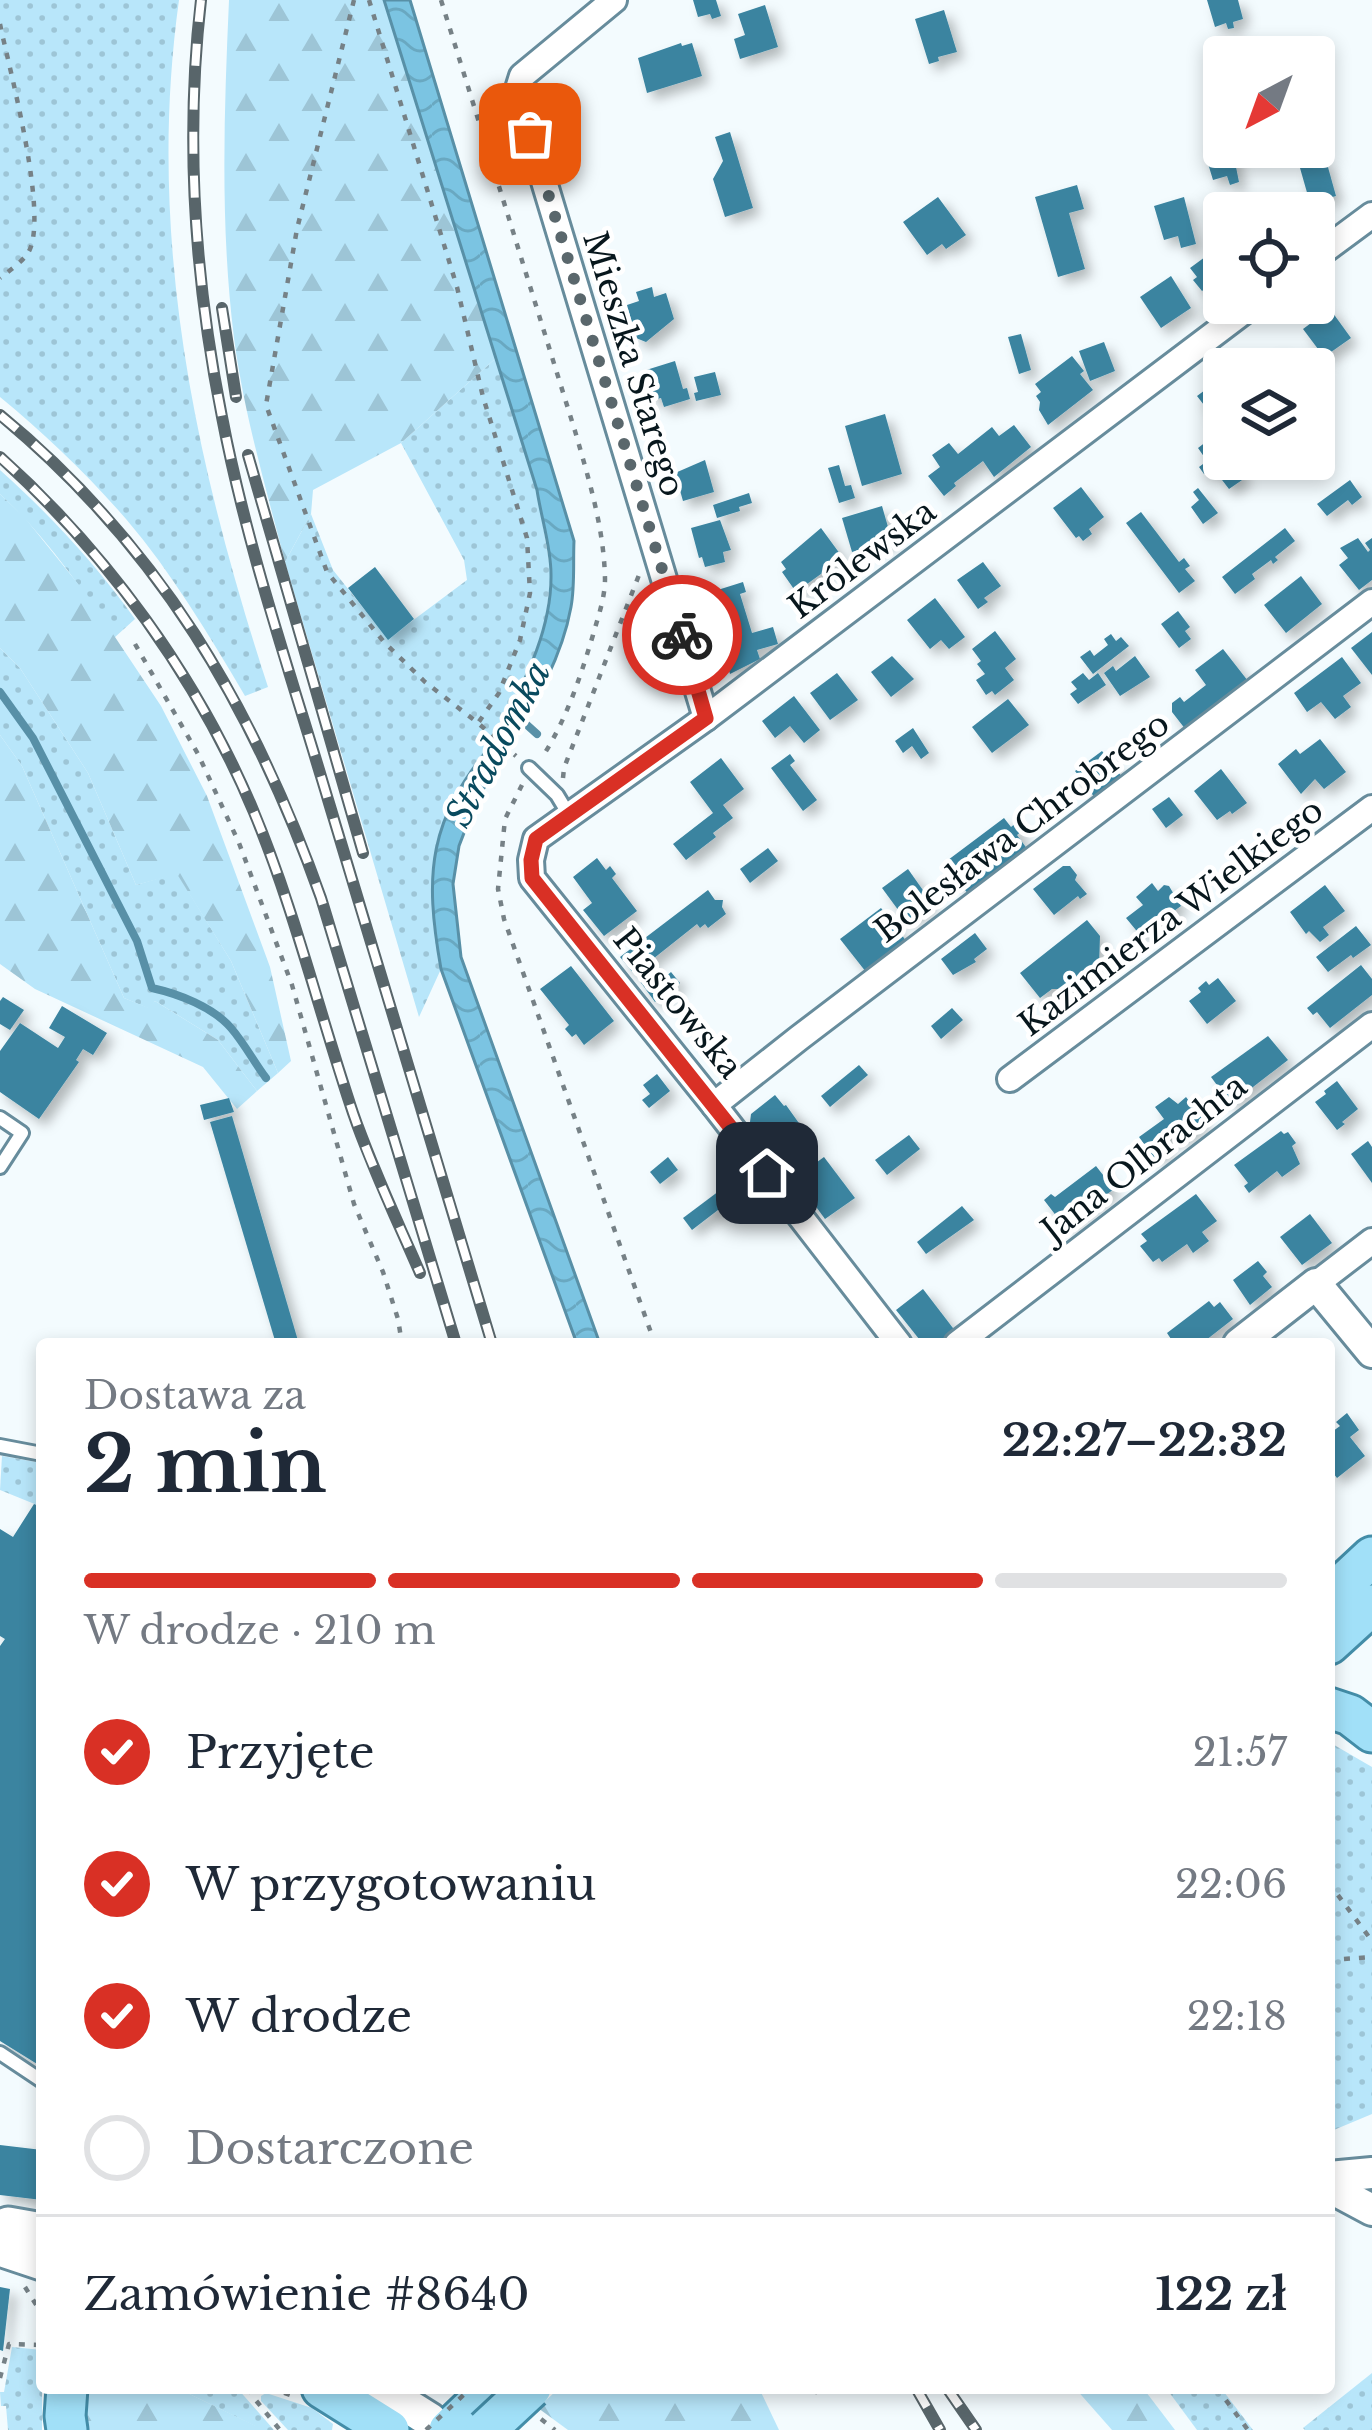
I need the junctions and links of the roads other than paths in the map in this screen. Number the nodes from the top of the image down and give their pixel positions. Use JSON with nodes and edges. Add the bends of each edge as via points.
{"nodes":[{"id":1,"x":614,"y":0,"type":"edge"},
{"id":2,"x":1372,"y":214,"type":"edge"},
{"id":3,"x":1335,"y":243,"type":"edge"},
{"id":4,"x":1227,"y":324,"type":"edge"},
{"id":5,"x":1372,"y":602,"type":"edge"},
{"id":6,"x":706,"y":718,"type":"junction"},
{"id":7,"x":530,"y":770,"type":"road end"},
{"id":8,"x":1372,"y":808,"type":"edge"},
{"id":9,"x":573,"y":812,"type":"junction"},
{"id":10,"x":532,"y":878,"type":"joint"},
{"id":11,"x":1372,"y":1025,"type":"edge"},
{"id":12,"x":1010,"y":1079,"type":"dead end"},
{"id":13,"x":714,"y":1105,"type":"junction"},
{"id":14,"x":0,"y":1118,"type":"edge"},
{"id":15,"x":0,"y":1167,"type":"edge"},
{"id":16,"x":1372,"y":1241,"type":"edge"},
{"id":17,"x":1316,"y":1284,"type":"junction"},
{"id":18,"x":894,"y":1338,"type":"edge"},
{"id":19,"x":965,"y":1338,"type":"edge"},
{"id":20,"x":1247,"y":1338,"type":"edge"},
{"id":21,"x":1372,"y":1352,"type":"edge"},
{"id":22,"x":0,"y":1446,"type":"edge"},
{"id":23,"x":36,"y":1453,"type":"edge"},
{"id":24,"x":1372,"y":1557,"type":"edge"},
{"id":25,"x":1335,"y":1591,"type":"edge"},
{"id":26,"x":1372,"y":1605,"type":"edge"},
{"id":27,"x":1335,"y":1639,"type":"edge"},
{"id":28,"x":1335,"y":1710,"type":"edge"},
{"id":29,"x":1372,"y":1732,"type":"edge"},
{"id":30,"x":0,"y":2054,"type":"edge"},
{"id":31,"x":36,"y":2077,"type":"edge"},
{"id":32,"x":1372,"y":2173,"type":"edge"},
{"id":33,"x":1335,"y":2176,"type":"edge"},
{"id":34,"x":1335,"y":2190,"type":"edge"},
{"id":35,"x":1372,"y":2210,"type":"edge"},
{"id":36,"x":0,"y":2228,"type":"edge"},
{"id":37,"x":36,"y":2229,"type":"edge"},
{"id":38,"x":0,"y":2249,"type":"edge"},
{"id":39,"x":31,"y":2271,"type":"edge"},
{"id":40,"x":67,"y":2394,"type":"edge"},
{"id":41,"x":332,"y":2394,"type":"edge"},
{"id":42,"x":388,"y":2394,"type":"edge"},
{"id":43,"x":485,"y":2394,"type":"edge"},
{"id":44,"x":532,"y":2401,"type":"edge"},
{"id":45,"x":435,"y":2427,"type":"edge"},
{"id":46,"x":67,"y":2430,"type":"edge"},
{"id":47,"x":389,"y":2430,"type":"edge"},
{"id":48,"x":486,"y":2430,"type":"edge"}],
"edges":[{"from":1,"to":6,"type":"street","name":"Mieszka Starego","via":[[522,76],[517,92]]},
{"from":2,"to":3,"type":"street"},
{"from":4,"to":6,"type":"street","name":"Królewska"},
{"from":5,"to":13,"type":"street","name":"Bolesława Chrobrego"},
{"from":6,"to":9,"type":"street","name":"Królewska"},
{"from":7,"to":9,"type":"lane"},
{"from":8,"to":12,"type":"street","name":"Kazimierza Wielkiego"},
{"from":9,"to":10,"type":"street","name":"Królewska","via":[[536,839]]},
{"from":10,"to":13,"type":"street","name":"Piastowska"},
{"from":11,"to":19,"type":"street","name":"Jana Olbrachta"},
{"from":13,"to":18,"type":"street","name":"Piastowska"},
{"from":14,"to":15,"type":"lane","via":[[22,1133]]},
{"from":16,"to":17,"type":"street"},
{"from":17,"to":20,"type":"street"},
{"from":17,"to":21,"type":"street"},
{"from":22,"to":23,"type":"lane"},
{"from":24,"to":25,"type":"main road"},
{"from":26,"to":27,"type":"main road"},
{"from":28,"to":29,"type":"main road"},
{"from":30,"to":31,"type":"lane"},
{"from":32,"to":33,"type":"street"},
{"from":34,"to":35,"type":"street"},
{"from":36,"to":37,"type":"main road"},
{"from":38,"to":39,"type":"main road"},
{"from":40,"to":46,"type":"main road"},
{"from":41,"to":47,"type":"main road"},
{"from":42,"to":45,"type":"main road"},
{"from":43,"to":45,"type":"main road"},
{"from":44,"to":48,"type":"main road","bridge":true}]}
